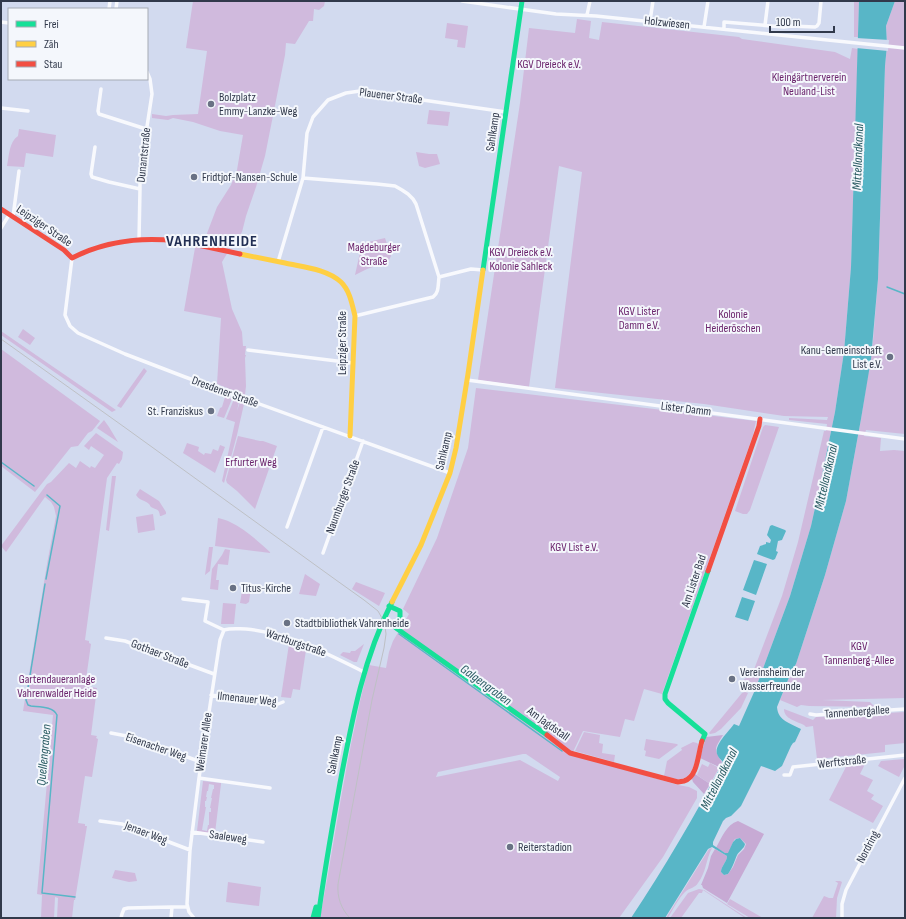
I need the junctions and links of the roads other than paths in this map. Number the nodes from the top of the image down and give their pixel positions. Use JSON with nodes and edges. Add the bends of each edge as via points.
{"nodes":[{"id":1,"x":462,"y":1,"type":"edge"},
{"id":2,"x":522,"y":1,"type":"edge"},
{"id":3,"x":590,"y":1,"type":"edge"},
{"id":4,"x":653,"y":1,"type":"edge"},
{"id":5,"x":708,"y":1,"type":"edge"},
{"id":6,"x":768,"y":1,"type":"edge"},
{"id":7,"x":821,"y":1,"type":"edge"},
{"id":8,"x":521,"y":10,"type":"junction"},
{"id":9,"x":588,"y":15,"type":"junction"},
{"id":10,"x":650,"y":21,"type":"junction"},
{"id":11,"x":765,"y":25,"type":"junction"},
{"id":12,"x":704,"y":27,"type":"junction"},
{"id":13,"x":724,"y":29,"type":"junction"},
{"id":14,"x":905,"y":48,"type":"edge"},
{"id":15,"x":148,"y":74,"type":"edge"},
{"id":16,"x":101,"y":89,"type":"dead end"},
{"id":17,"x":1,"y":108,"type":"edge"},
{"id":18,"x":28,"y":111,"type":"dead end"},
{"id":19,"x":506,"y":112,"type":"junction"},
{"id":20,"x":146,"y":129,"type":"junction"},
{"id":21,"x":95,"y":147,"type":"dead end"},
{"id":22,"x":19,"y":171,"type":"dead end"},
{"id":23,"x":303,"y":178,"type":"junction"},
{"id":24,"x":140,"y":189,"type":"junction"},
{"id":25,"x":1,"y":210,"type":"edge"},
{"id":26,"x":11,"y":216,"type":"junction"},
{"id":27,"x":1,"y":228,"type":"edge"},
{"id":28,"x":139,"y":240,"type":"junction"},
{"id":29,"x":72,"y":258,"type":"junction"},
{"id":30,"x":278,"y":262,"type":"junction"},
{"id":31,"x":483,"y":270,"type":"junction"},
{"id":32,"x":439,"y":277,"type":"junction"},
{"id":33,"x":355,"y":316,"type":"junction"},
{"id":34,"x":248,"y":350,"type":"dead end"},
{"id":35,"x":353,"y":363,"type":"junction"},
{"id":36,"x":467,"y":380,"type":"junction"},
{"id":37,"x":760,"y":419,"type":"junction"},
{"id":38,"x":323,"y":427,"type":"junction"},
{"id":39,"x":350,"y":436,"type":"junction"},
{"id":40,"x":905,"y":439,"type":"edge"},
{"id":41,"x":363,"y":441,"type":"junction"},
{"id":42,"x":450,"y":473,"type":"junction"},
{"id":43,"x":288,"y":527,"type":"dead end"},
{"id":44,"x":323,"y":552,"type":"dead end"},
{"id":45,"x":183,"y":599,"type":"dead end"},
{"id":46,"x":389,"y":606,"type":"junction"},
{"id":47,"x":224,"y":630,"type":"junction"},
{"id":48,"x":106,"y":638,"type":"dead end"},
{"id":49,"x":364,"y":672,"type":"junction"},
{"id":50,"x":214,"y":674,"type":"junction"},
{"id":51,"x":211,"y":695,"type":"junction"},
{"id":52,"x":283,"y":702,"type":"dead end"},
{"id":53,"x":905,"y":709,"type":"edge"},
{"id":54,"x":810,"y":714,"type":"dead end"},
{"id":55,"x":111,"y":733,"type":"dead end"},
{"id":56,"x":705,"y":734,"type":"joint"},
{"id":57,"x":905,"y":755,"type":"edge"},
{"id":58,"x":201,"y":762,"type":"junction"},
{"id":59,"x":784,"y":775,"type":"dead end"},
{"id":60,"x":198,"y":778,"type":"junction"},
{"id":61,"x":905,"y":778,"type":"edge"},
{"id":62,"x":270,"y":788,"type":"dead end"},
{"id":63,"x":100,"y":821,"type":"dead end"},
{"id":64,"x":192,"y":832,"type":"junction"},
{"id":65,"x":263,"y":842,"type":"dead end"},
{"id":66,"x":190,"y":850,"type":"junction"},
{"id":67,"x":321,"y":889,"type":"junction"},
{"id":68,"x":172,"y":907,"type":"junction"},
{"id":69,"x":187,"y":907,"type":"junction"},
{"id":70,"x":121,"y":918,"type":"edge"},
{"id":71,"x":171,"y":918,"type":"edge"},
{"id":72,"x":194,"y":918,"type":"edge"},
{"id":73,"x":313,"y":918,"type":"edge"},
{"id":74,"x":318,"y":918,"type":"edge"},
{"id":75,"x":842,"y":918,"type":"edge"}],
"edges":[{"from":1,"to":8,"type":"street","name":"Holzwiesen"},
{"from":2,"to":8,"type":"street","name":"Sahlkamp"},
{"from":3,"to":9,"type":"street"},
{"from":4,"to":10,"type":"street"},
{"from":5,"to":12,"type":"street"},
{"from":6,"to":11,"type":"street"},
{"from":7,"to":11,"type":"street","via":[[819,23],[815,27]]},
{"from":8,"to":9,"type":"street","name":"Holzwiesen"},
{"from":8,"to":19,"type":"street","name":"Sahlkamp"},
{"from":9,"to":10,"type":"street","name":"Holzwiesen"},
{"from":10,"to":12,"type":"street","name":"Holzwiesen"},
{"from":11,"to":13,"type":"street","via":[[724,22]]},
{"from":12,"to":13,"type":"street","name":"Holzwiesen"},
{"from":13,"to":14,"type":"street","name":"Holzwiesen"},
{"from":15,"to":20,"type":"street","name":"Dunantstraße","via":[[152,94]]},
{"from":16,"to":20,"type":"street","via":[[99,114]]},
{"from":17,"to":18,"type":"street"},
{"from":19,"to":23,"type":"street","name":"Plauener Straße","via":[[360,90],[346,93],[328,100],[313,117],[307,133]]},
{"from":19,"to":31,"type":"street","name":"Sahlkamp"},
{"from":20,"to":24,"type":"street","name":"Dunantstraße"},
{"from":21,"to":24,"type":"street","via":[[92,176]]},
{"from":22,"to":26,"type":"street"},
{"from":23,"to":30,"type":"street","name":"Plauener Straße"},
{"from":23,"to":32,"type":"street","via":[[388,185],[408,194],[416,204]]},
{"from":24,"to":28,"type":"street","name":"Dunantstraße"},
{"from":25,"to":26,"type":"street","name":"Leipziger Straße"},
{"from":26,"to":27,"type":"street"},
{"from":26,"to":29,"type":"street","name":"Leipziger Straße","via":[[64,250]]},
{"from":28,"to":29,"type":"street","name":"Leipziger Straße","via":[[85,251]]},
{"from":28,"to":30,"type":"street","name":"Leipziger Straße","via":[[177,241]]},
{"from":29,"to":38,"type":"street","name":"Dresdener Straße","via":[[65,315],[66,321],[78,332],[179,375]]},
{"from":30,"to":33,"type":"street","name":"Leipziger Straße","via":[[334,276],[349,295]]},
{"from":31,"to":32,"type":"street","via":[[471,269]]},
{"from":31,"to":36,"type":"street","name":"Sahlkamp"},
{"from":32,"to":33,"type":"street","via":[[438,291],[433,297]]},
{"from":33,"to":35,"type":"street","name":"Leipziger Straße"},
{"from":34,"to":35,"type":"street"},
{"from":35,"to":39,"type":"street","name":"Leipziger Straße"},
{"from":36,"to":37,"type":"street","name":"Lister Damm"},
{"from":36,"to":42,"type":"street","name":"Sahlkamp"},
{"from":37,"to":40,"type":"street","name":"Lister Damm"},
{"from":37,"to":56,"type":"street","name":"Am Lister Bad","via":[[665,694],[668,703]]},
{"from":38,"to":39,"type":"street","name":"Dresdener Straße"},
{"from":38,"to":43,"type":"street"},
{"from":39,"to":41,"type":"street","name":"Dresdener Straße"},
{"from":41,"to":42,"type":"street","name":"Dresdener Straße"},
{"from":41,"to":44,"type":"street","name":"Naumburger Straße"},
{"from":42,"to":46,"type":"street","name":"Sahlkamp","via":[[421,545]]},
{"from":45,"to":47,"type":"street","via":[[208,602],[205,621]]},
{"from":46,"to":49,"type":"street","name":"Sahlkamp"},
{"from":46,"to":56,"type":"street","name":"Am Jagdstall","via":[[400,611],[400,622],[396,628],[570,753],[683,782],[688,780],[695,769]]},
{"from":47,"to":49,"type":"street","name":"Wartburgstraße","via":[[275,634],[328,654]]},
{"from":47,"to":50,"type":"street","name":"Weimarer Allee"},
{"from":48,"to":50,"type":"street","name":"Gothaer Straße","via":[[125,641]]},
{"from":49,"to":67,"type":"street","name":"Sahlkamp","via":[[350,728]]},
{"from":50,"to":51,"type":"street","name":"Weimarer Allee"},
{"from":51,"to":52,"type":"street","name":"Ilmenauer Weg","via":[[278,704]]},
{"from":51,"to":58,"type":"street","name":"Weimarer Allee"},
{"from":53,"to":54,"type":"street","name":"Tannenbergallee"},
{"from":55,"to":58,"type":"street","name":"Eisenacher Weg","via":[[132,736]]},
{"from":57,"to":59,"type":"street","name":"Werftstraße","via":[[793,767],[790,775]]},
{"from":58,"to":60,"type":"street","name":"Weimarer Allee"},
{"from":60,"to":62,"type":"street"},
{"from":60,"to":64,"type":"street","name":"Weimarer Allee"},
{"from":61,"to":75,"type":"street","name":"Nordring","via":[[846,890]]},
{"from":63,"to":66,"type":"street","name":"Jenaer Weg","via":[[122,824]]},
{"from":64,"to":65,"type":"street","name":"Saaleweg"},
{"from":64,"to":66,"type":"street","name":"Weimarer Allee"},
{"from":66,"to":69,"type":"street","name":"Weimarer Allee"},
{"from":67,"to":73,"type":"street","name":"Sahlkamp"},
{"from":67,"to":74,"type":"street","name":"Sahlkamp"},
{"from":68,"to":69,"type":"street"},
{"from":68,"to":70,"type":"street","via":[[128,908],[124,909]]},
{"from":68,"to":71,"type":"street"},
{"from":69,"to":72,"type":"street"}]}
